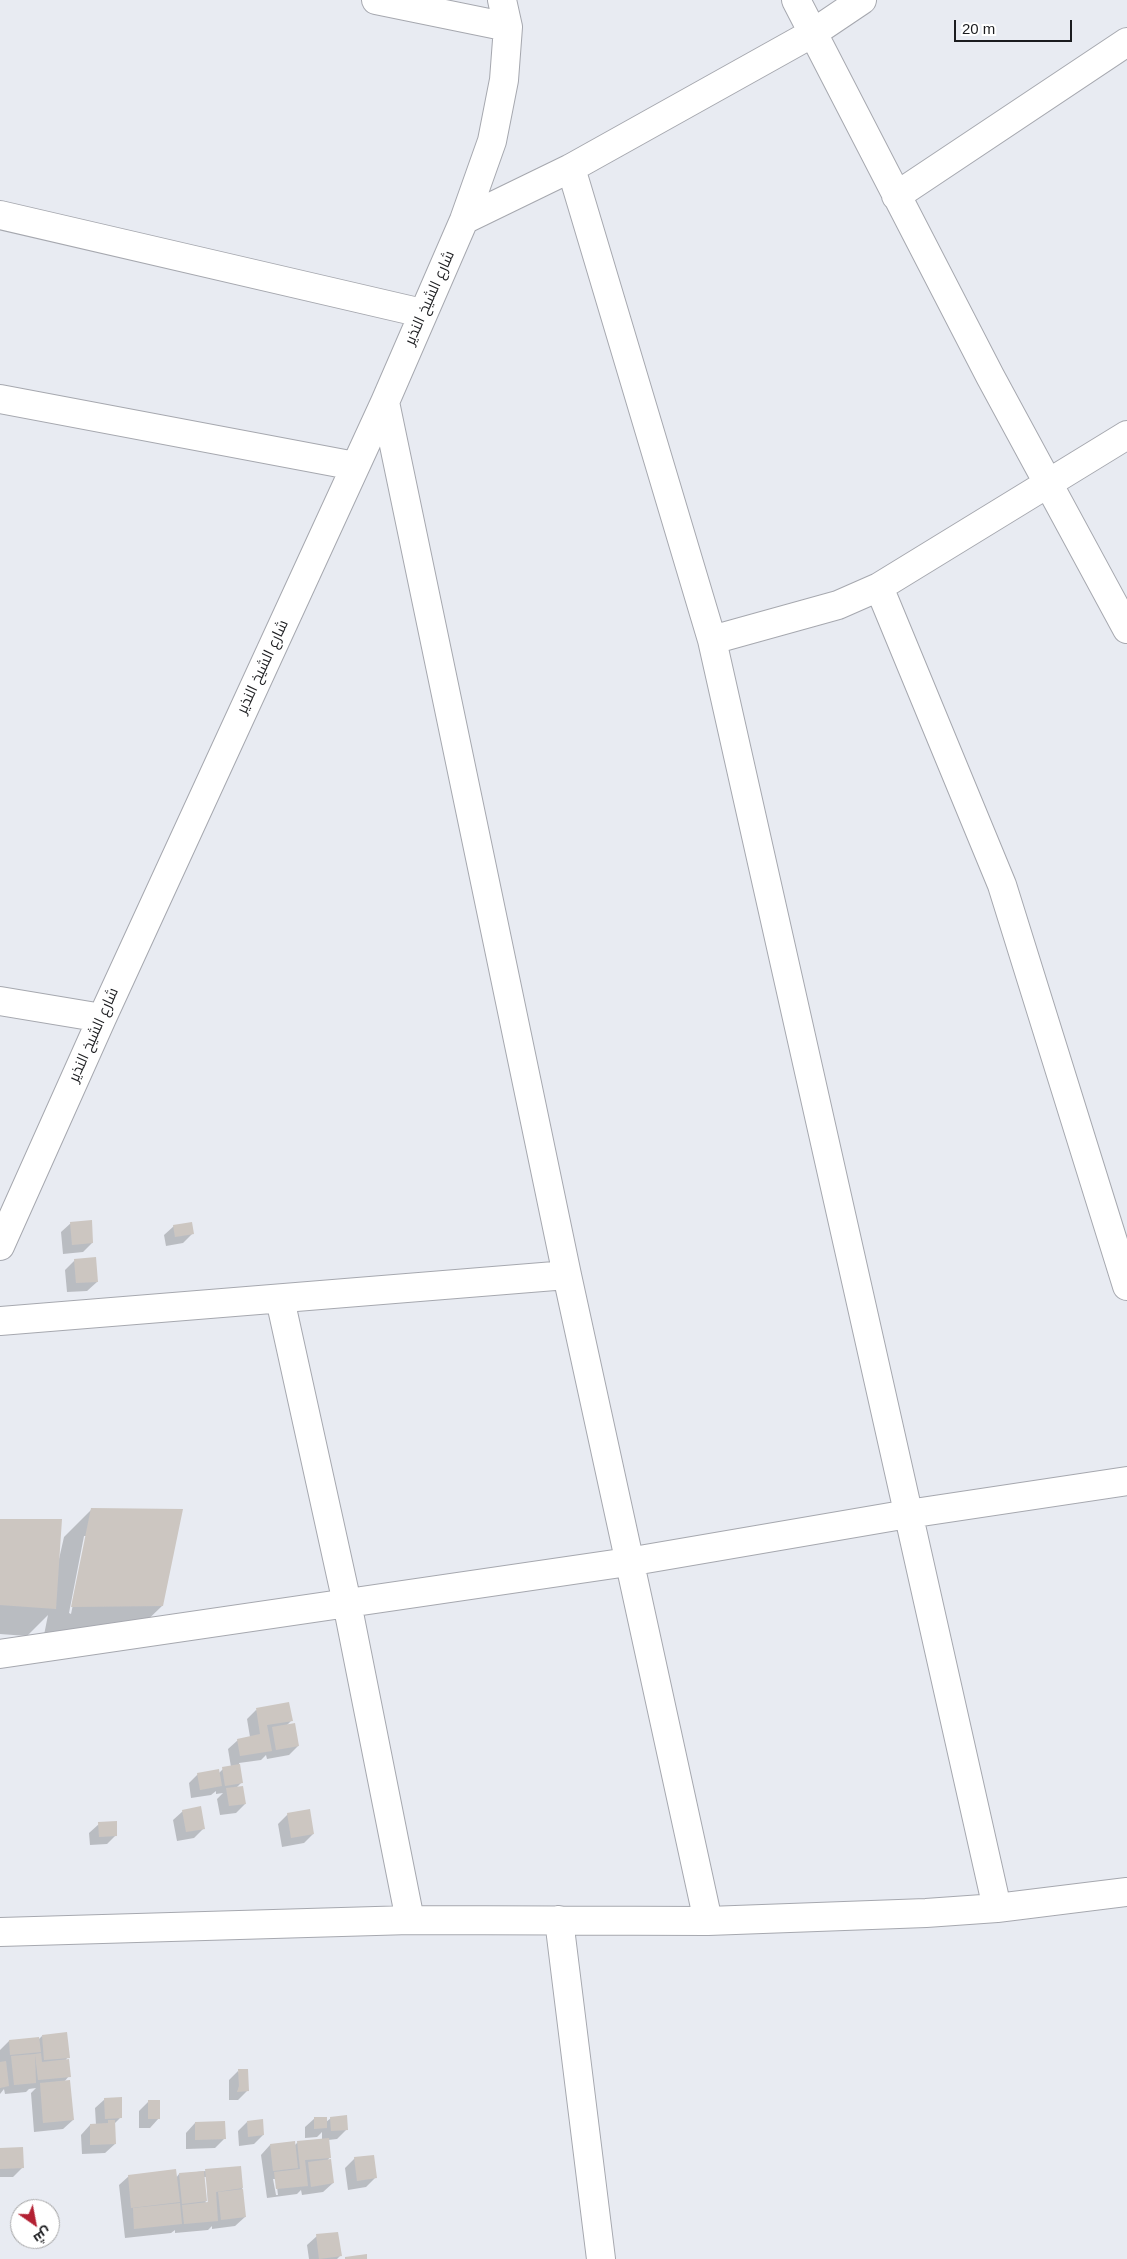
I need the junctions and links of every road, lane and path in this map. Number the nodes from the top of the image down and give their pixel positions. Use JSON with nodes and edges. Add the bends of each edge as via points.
{"nodes":[{"id":1,"x":376,"y":0,"type":"edge"},
{"id":2,"x":502,"y":0,"type":"edge"},
{"id":3,"x":796,"y":0,"type":"edge"},
{"id":4,"x":862,"y":0,"type":"edge"},
{"id":5,"x":508,"y":27,"type":"junction"},
{"id":6,"x":813,"y":33,"type":"junction"},
{"id":7,"x":1127,"y":42,"type":"edge"},
{"id":8,"x":571,"y":168,"type":"junction"},
{"id":9,"x":896,"y":196,"type":"junction"},
{"id":10,"x":0,"y":215,"type":"edge"},
{"id":11,"x":464,"y":220,"type":"junction"},
{"id":12,"x":422,"y":314,"type":"junction"},
{"id":13,"x":0,"y":399,"type":"edge"},
{"id":14,"x":385,"y":402,"type":"junction"},
{"id":15,"x":1127,"y":435,"type":"edge"},
{"id":16,"x":355,"y":466,"type":"junction"},
{"id":17,"x":1050,"y":484,"type":"junction"},
{"id":18,"x":879,"y":587,"type":"junction"},
{"id":19,"x":1125,"y":620,"type":"edge"},
{"id":20,"x":712,"y":640,"type":"junction"},
{"id":21,"x":0,"y":1001,"type":"edge"},
{"id":22,"x":102,"y":1018,"type":"junction"},
{"id":23,"x":0,"y":1246,"type":"edge"},
{"id":24,"x":567,"y":1275,"type":"junction"},
{"id":25,"x":1127,"y":1286,"type":"edge"},
{"id":26,"x":280,"y":1298,"type":"junction"},
{"id":27,"x":0,"y":1321,"type":"edge"},
{"id":28,"x":1127,"y":1481,"type":"edge"},
{"id":29,"x":908,"y":1514,"type":"junction"},
{"id":30,"x":628,"y":1562,"type":"junction"},
{"id":31,"x":347,"y":1602,"type":"junction"},
{"id":32,"x":0,"y":1654,"type":"edge"},
{"id":33,"x":1127,"y":1892,"type":"edge"},
{"id":34,"x":997,"y":1908,"type":"junction"},
{"id":35,"x":410,"y":1920,"type":"junction"},
{"id":36,"x":559,"y":1920,"type":"junction"},
{"id":37,"x":708,"y":1921,"type":"junction"},
{"id":38,"x":0,"y":1932,"type":"edge"},
{"id":39,"x":601,"y":2259,"type":"edge"}],
"edges":[{"from":1,"to":5,"type":"street"},
{"from":2,"to":5,"type":"street","name":"شارع الشيخ النذير"},
{"from":3,"to":6,"type":"street"},
{"from":4,"to":6,"type":"street"},
{"from":5,"to":11,"type":"street","name":"شارع الشيخ النذير","via":[[504,80],[492,141]]},
{"from":6,"to":8,"type":"street"},
{"from":6,"to":9,"type":"street"},
{"from":7,"to":9,"type":"street"},
{"from":8,"to":11,"type":"street"},
{"from":8,"to":20,"type":"street"},
{"from":9,"to":17,"type":"street"},
{"from":10,"to":12,"type":"street"},
{"from":11,"to":12,"type":"street","name":"شارع الشيخ النذير"},
{"from":12,"to":14,"type":"street","name":"شارع الشيخ النذير"},
{"from":13,"to":16,"type":"street"},
{"from":14,"to":16,"type":"street","name":"شارع الشيخ النذير"},
{"from":14,"to":24,"type":"street"},
{"from":15,"to":17,"type":"street"},
{"from":16,"to":22,"type":"street","name":"شارع الشيخ النذير"},
{"from":17,"to":18,"type":"street"},
{"from":17,"to":19,"type":"street"},
{"from":18,"to":20,"type":"street","via":[[838,605]]},
{"from":18,"to":25,"type":"street","via":[[1002,885]]},
{"from":20,"to":29,"type":"street"},
{"from":21,"to":22,"type":"street"},
{"from":22,"to":23,"type":"street","name":"شارع الشيخ النذير"},
{"from":24,"to":26,"type":"street"},
{"from":24,"to":30,"type":"street"},
{"from":26,"to":27,"type":"street"},
{"from":26,"to":31,"type":"street"},
{"from":28,"to":29,"type":"street"},
{"from":29,"to":30,"type":"street"},
{"from":29,"to":34,"type":"street"},
{"from":30,"to":31,"type":"street"},
{"from":30,"to":37,"type":"street"},
{"from":31,"to":32,"type":"street"},
{"from":31,"to":35,"type":"street"},
{"from":33,"to":34,"type":"street"},
{"from":34,"to":37,"type":"street"},
{"from":35,"to":36,"type":"street"},
{"from":35,"to":38,"type":"street"},
{"from":36,"to":37,"type":"street"},
{"from":36,"to":39,"type":"street"}]}
